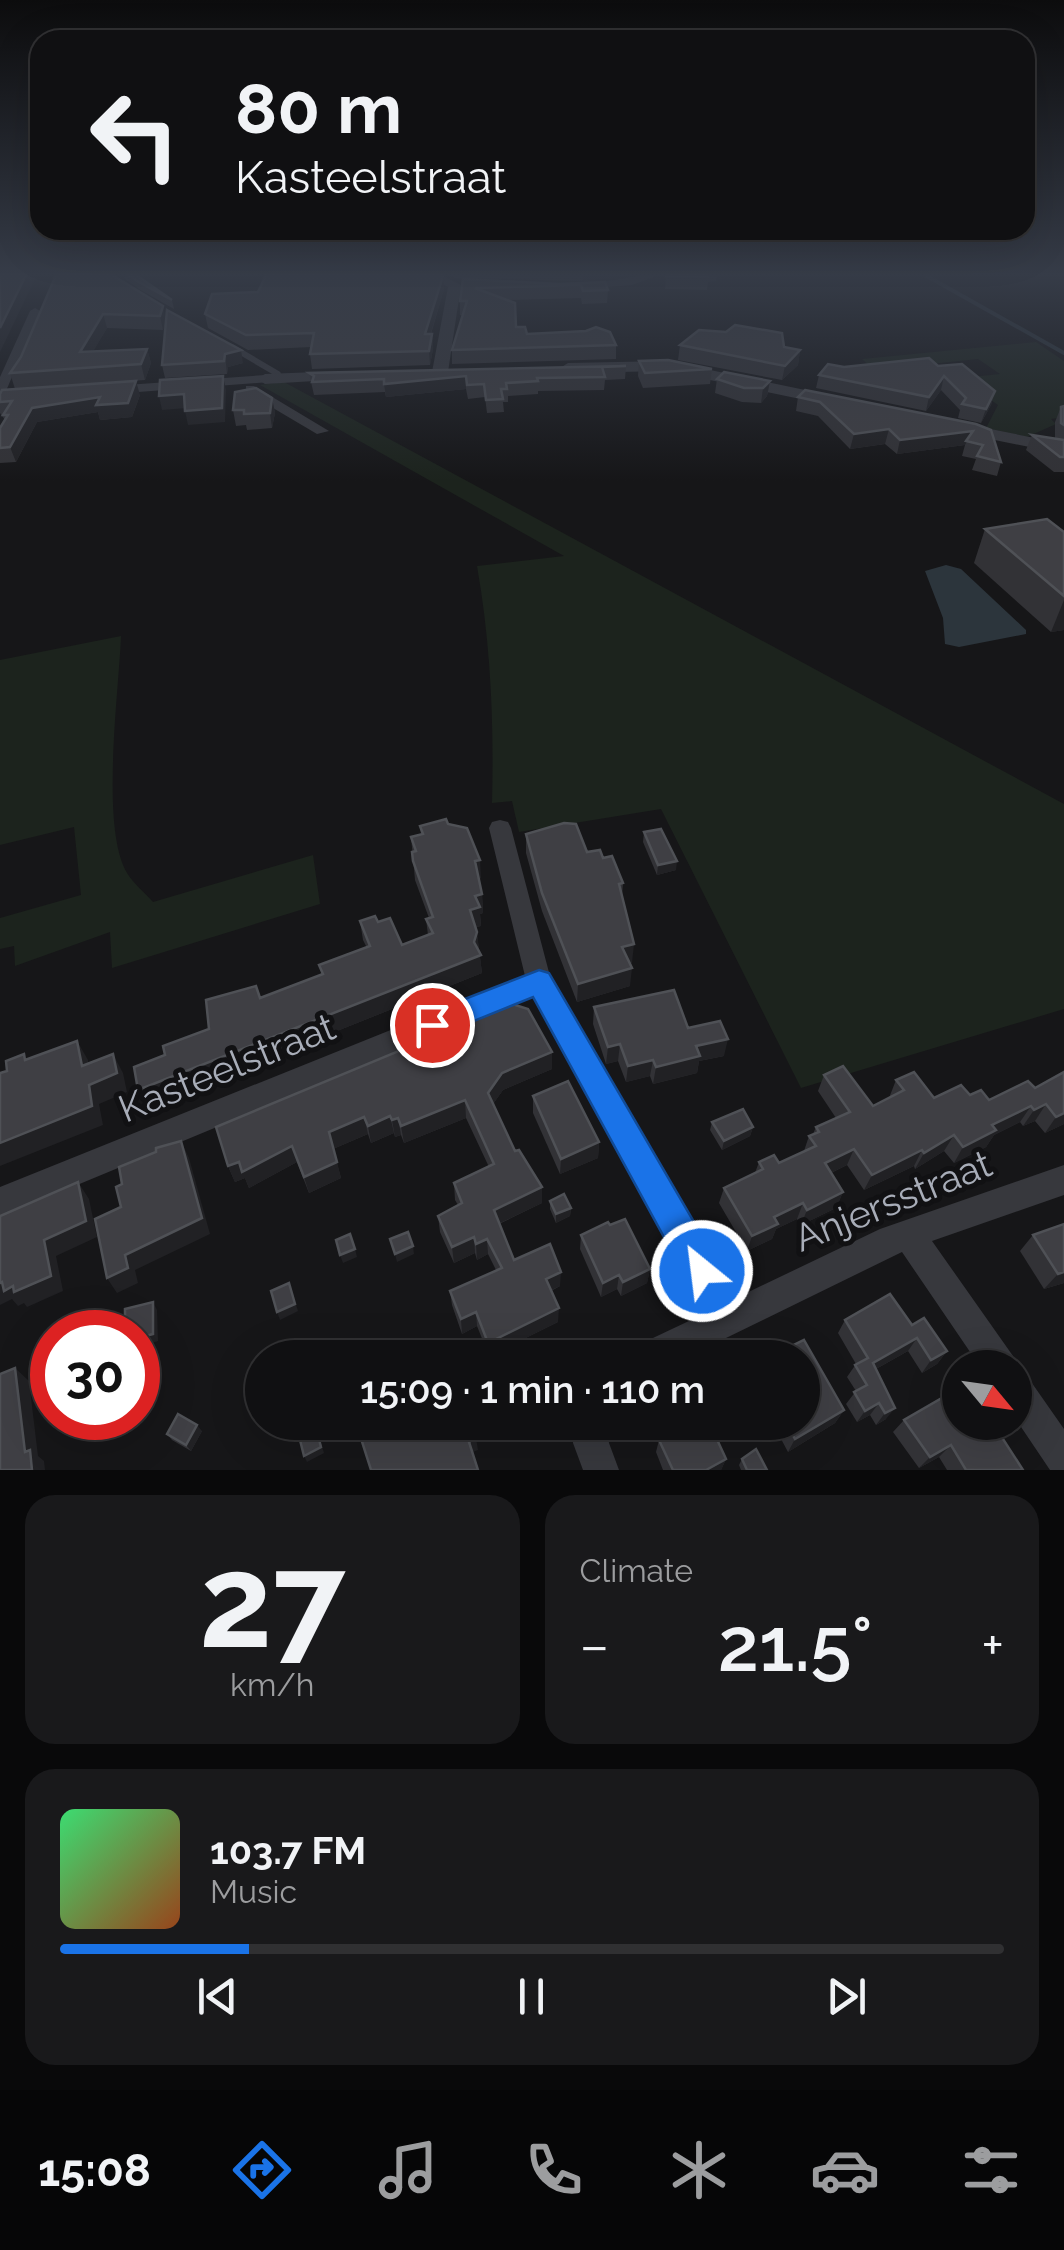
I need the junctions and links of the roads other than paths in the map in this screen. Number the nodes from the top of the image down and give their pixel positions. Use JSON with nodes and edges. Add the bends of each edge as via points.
{"nodes":[{"id":1,"x":16,"y":344,"type":"edge"},
{"id":2,"x":225,"y":344,"type":"edge"},
{"id":3,"x":445,"y":344,"type":"edge"},
{"id":4,"x":540,"y":369,"type":"edge"},
{"id":5,"x":440,"y":372,"type":"junction"},
{"id":6,"x":460,"y":372,"type":"edge"},
{"id":7,"x":422,"y":373,"type":"edge"},
{"id":8,"x":368,"y":375,"type":"edge"},
{"id":9,"x":271,"y":379,"type":"junction"},
{"id":10,"x":241,"y":381,"type":"junction"},
{"id":11,"x":92,"y":391,"type":"edge"},
{"id":12,"x":0,"y":394,"type":"edge"},
{"id":13,"x":18,"y":396,"type":"edge"},
{"id":14,"x":858,"y":406,"type":"edge"},
{"id":15,"x":950,"y":426,"type":"edge"},
{"id":16,"x":322,"y":431,"type":"dead end"},
{"id":17,"x":1064,"y":449,"type":"edge"},
{"id":18,"x":500,"y":828,"type":"dead end"},
{"id":19,"x":539,"y":982,"type":"junction"},
{"id":20,"x":1064,"y":1180,"type":"edge"},
{"id":21,"x":0,"y":1202,"type":"edge"},
{"id":22,"x":908,"y":1233,"type":"junction"},
{"id":23,"x":729,"y":1318,"type":"junction"},
{"id":24,"x":684,"y":1340,"type":"edge"},
{"id":25,"x":989,"y":1350,"type":"edge"},
{"id":26,"x":1032,"y":1413,"type":"edge"},
{"id":27,"x":591,"y":1440,"type":"edge"},
{"id":28,"x":1064,"y":1460,"type":"edge"},
{"id":29,"x":600,"y":1470,"type":"edge"}],
"edges":[{"from":1,"to":12,"type":"street"},
{"from":2,"to":9,"type":"lane","via":[[278,374]]},
{"from":3,"to":5,"type":"street"},
{"from":4,"to":14,"type":"street","via":[[667,366]]},
{"from":5,"to":6,"type":"street"},
{"from":5,"to":7,"type":"street"},
{"from":8,"to":9,"type":"street"},
{"from":9,"to":10,"type":"street"},
{"from":10,"to":11,"type":"street"},
{"from":10,"to":16,"type":"street"},
{"from":12,"to":13,"type":"street"},
{"from":15,"to":17,"type":"street"},
{"from":18,"to":19,"type":"street"},
{"from":19,"to":21,"type":"street","name":"Kasteelstraat"},
{"from":19,"to":23,"type":"street"},
{"from":20,"to":22,"type":"street","name":"Anjersstraat"},
{"from":22,"to":23,"type":"street","name":"Anjersstraat"},
{"from":22,"to":25,"type":"street"},
{"from":23,"to":24,"type":"street","name":"Anjersstraat"},
{"from":26,"to":28,"type":"street"},
{"from":27,"to":29,"type":"street"}]}
